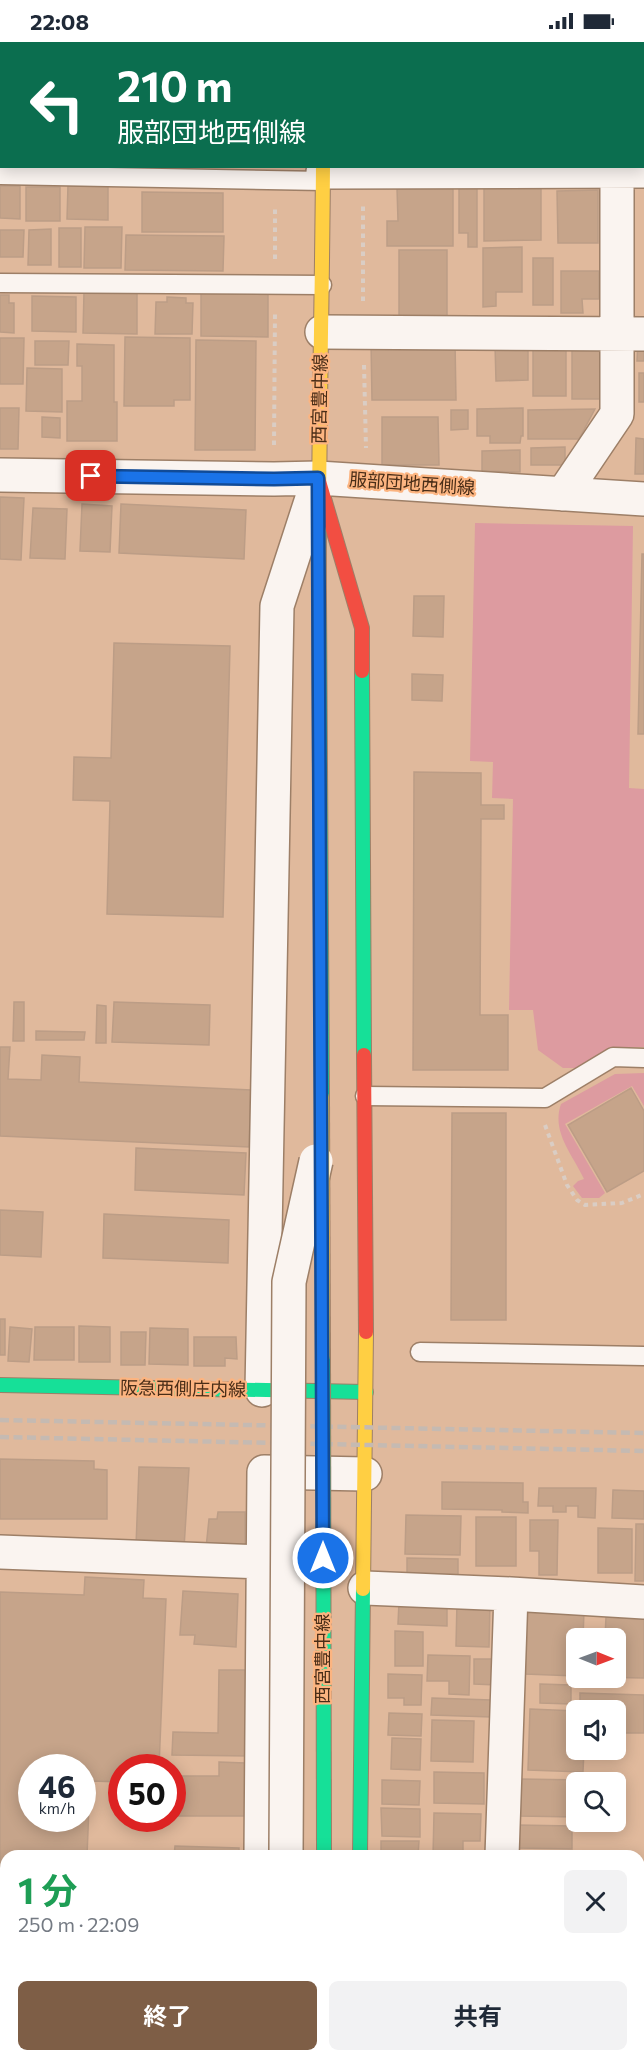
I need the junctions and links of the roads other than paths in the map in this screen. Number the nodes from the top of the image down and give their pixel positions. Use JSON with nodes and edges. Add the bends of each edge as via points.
{"nodes":[{"id":1,"x":626,"y":170,"type":"edge"},
{"id":2,"x":323,"y":173,"type":"edge"},
{"id":3,"x":0,"y":175,"type":"edge"},
{"id":4,"x":0,"y":283,"type":"edge"},
{"id":5,"x":322,"y":285,"type":"junction"},
{"id":6,"x":322,"y":332,"type":"junction"},
{"id":7,"x":631,"y":334,"type":"edge"},
{"id":8,"x":0,"y":475,"type":"edge"},
{"id":9,"x":318,"y":478,"type":"junction"},
{"id":10,"x":563,"y":494,"type":"junction"},
{"id":11,"x":644,"y":499,"type":"edge"},
{"id":12,"x":644,"y":1058,"type":"edge"},
{"id":13,"x":365,"y":1096,"type":"junction"},
{"id":14,"x":321,"y":1139,"type":"junction"},
{"id":15,"x":420,"y":1353,"type":"dead end"},
{"id":16,"x":644,"y":1356,"type":"edge"},
{"id":17,"x":0,"y":1385,"type":"edge"},
{"id":18,"x":262,"y":1390,"type":"junction"},
{"id":19,"x":366,"y":1392,"type":"junction"},
{"id":20,"x":365,"y":1474,"type":"junction"},
{"id":21,"x":0,"y":1552,"type":"edge"},
{"id":22,"x":263,"y":1562,"type":"junction"},
{"id":23,"x":364,"y":1588,"type":"junction"},
{"id":24,"x":511,"y":1594,"type":"junction"},
{"id":25,"x":644,"y":1602,"type":"edge"},
{"id":26,"x":261,"y":1850,"type":"edge"},
{"id":27,"x":286,"y":1850,"type":"edge"},
{"id":28,"x":324,"y":1850,"type":"edge"},
{"id":29,"x":360,"y":1850,"type":"edge"},
{"id":30,"x":502,"y":1850,"type":"edge"}],
"edges":[{"from":1,"to":2,"type":"street"},
{"from":1,"to":7,"type":"street"},
{"from":2,"to":3,"type":"lane","via":[[275,182]]},
{"from":2,"to":5,"type":"street","name":"西宮豊中線"},
{"from":4,"to":5,"type":"lane"},
{"from":5,"to":6,"type":"street","name":"西宮豊中線"},
{"from":6,"to":7,"type":"street"},
{"from":6,"to":9,"type":"street","name":"西宮豊中線"},
{"from":7,"to":10,"type":"street","via":[[617,414]]},
{"from":8,"to":9,"type":"street","name":"服部団地西側線"},
{"from":9,"to":10,"type":"street","name":"服部団地西側線"},
{"from":9,"to":13,"type":"street","via":[[362,628]]},
{"from":9,"to":14,"type":"street","name":"西宮豊中線","bridge":true},
{"from":9,"to":18,"type":"street","via":[[277,606]]},
{"from":10,"to":11,"type":"street","name":"服部団地西側線"},
{"from":12,"to":13,"type":"lane","via":[[613,1058],[545,1098]]},
{"from":13,"to":19,"type":"street"},
{"from":14,"to":27,"type":"street","bridge":true,"via":[[289,1282]]},
{"from":14,"to":28,"type":"street","name":"西宮豊中線","bridge":true},
{"from":15,"to":16,"type":"lane"},
{"from":17,"to":18,"type":"street","name":"阪急西側庄内線"},
{"from":18,"to":19,"type":"street","name":"阪急西側庄内線"},
{"from":19,"to":20,"type":"street"},
{"from":20,"to":22,"type":"street","via":[[264,1472]]},
{"from":20,"to":23,"type":"street"},
{"from":21,"to":22,"type":"street"},
{"from":22,"to":26,"type":"street"},
{"from":23,"to":24,"type":"street"},
{"from":23,"to":29,"type":"street"},
{"from":24,"to":25,"type":"street"},
{"from":24,"to":30,"type":"street"}]}
